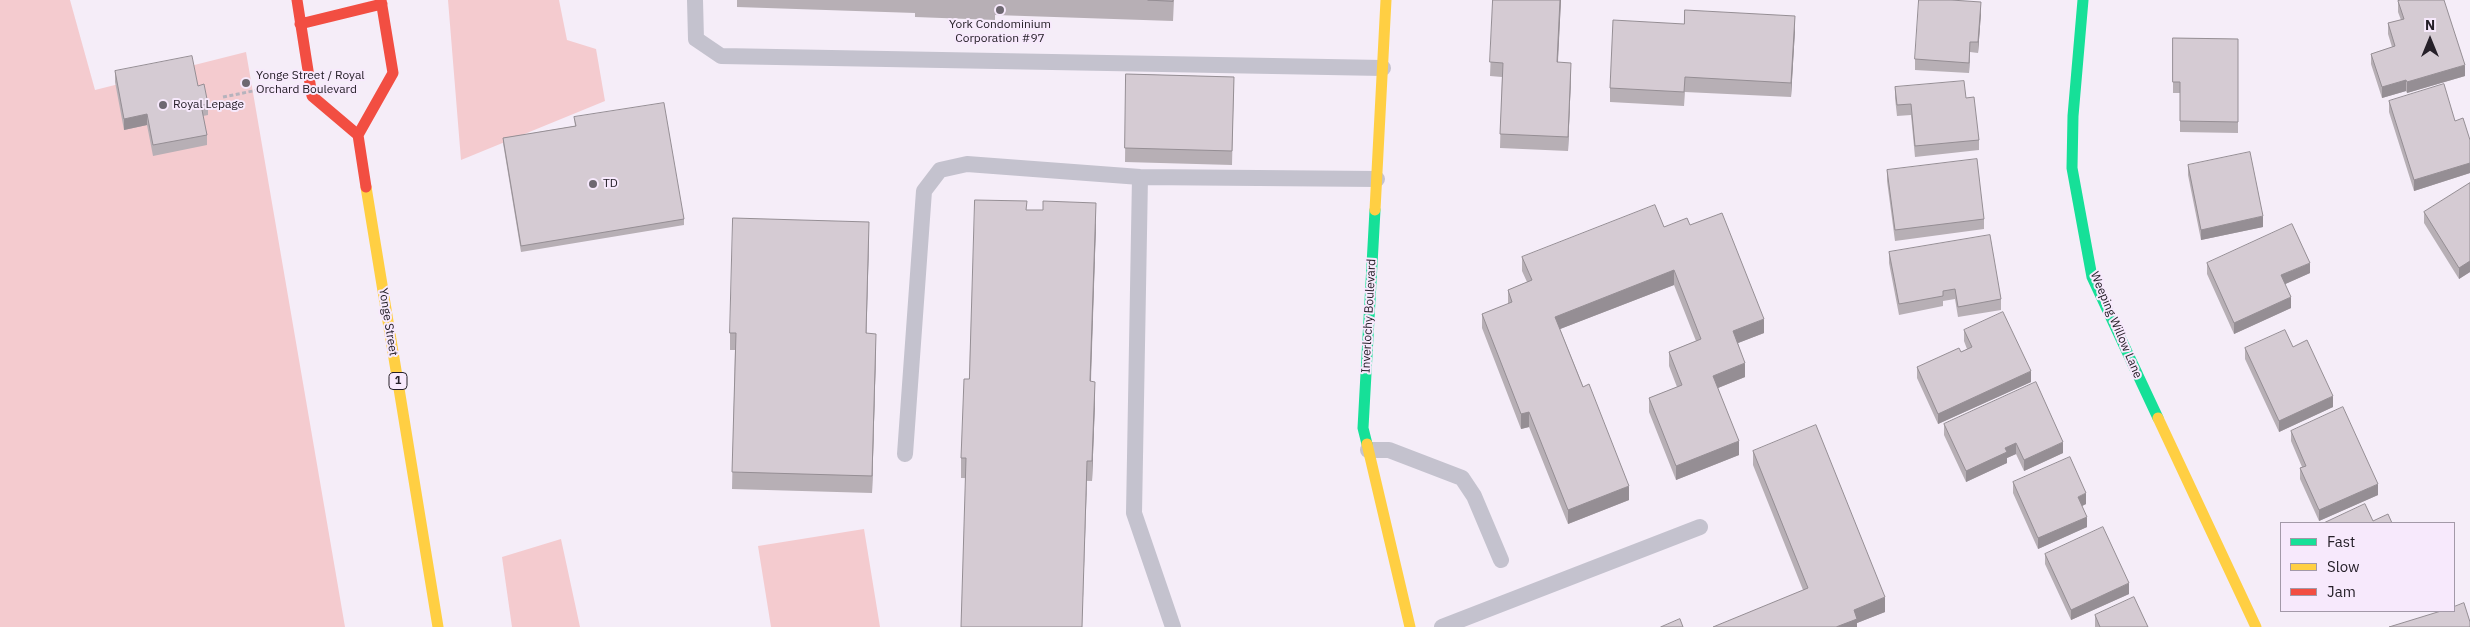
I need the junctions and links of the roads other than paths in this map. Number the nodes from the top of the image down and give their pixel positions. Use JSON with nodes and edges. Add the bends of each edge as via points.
{"nodes":[{"id":1,"x":297,"y":0,"type":"edge"},
{"id":2,"x":695,"y":0,"type":"edge"},
{"id":3,"x":1386,"y":0,"type":"edge"},
{"id":4,"x":2083,"y":0,"type":"edge"},
{"id":5,"x":381,"y":2,"type":"edge"},
{"id":6,"x":300,"y":24,"type":"junction"},
{"id":7,"x":1383,"y":68,"type":"junction"},
{"id":8,"x":358,"y":135,"type":"junction"},
{"id":9,"x":1140,"y":177,"type":"junction"},
{"id":10,"x":1377,"y":179,"type":"junction"},
{"id":11,"x":1368,"y":450,"type":"junction"},
{"id":12,"x":905,"y":454,"type":"dead end"},
{"id":13,"x":1700,"y":527,"type":"dead end"},
{"id":14,"x":1501,"y":560,"type":"dead end"},
{"id":15,"x":438,"y":627,"type":"edge"},
{"id":16,"x":1173,"y":627,"type":"edge"},
{"id":17,"x":1410,"y":627,"type":"edge"},
{"id":18,"x":1442,"y":627,"type":"edge"},
{"id":19,"x":2256,"y":627,"type":"edge"}],
"edges":[{"from":1,"to":6,"type":"street"},
{"from":2,"to":7,"type":"lane","via":[[696,39],[722,56]]},
{"from":3,"to":7,"type":"street","name":"Inverlochy Boulevard"},
{"from":4,"to":19,"type":"street","name":"Weeping Willow Lane","via":[[2072,168],[2092,277]]},
{"from":5,"to":6,"type":"street"},
{"from":5,"to":8,"type":"street","via":[[393,73]]},
{"from":6,"to":8,"type":"street","via":[[312,96]]},
{"from":7,"to":10,"type":"street","name":"Inverlochy Boulevard"},
{"from":8,"to":15,"type":"street","name":"Yonge Street","number":"1"},
{"from":9,"to":10,"type":"lane"},
{"from":9,"to":12,"type":"lane","via":[[967,164],[940,170],[924,190]]},
{"from":9,"to":16,"type":"lane","via":[[1134,513]]},
{"from":10,"to":11,"type":"street","name":"Inverlochy Boulevard","via":[[1363,428]]},
{"from":11,"to":14,"type":"lane","via":[[1389,450],[1462,478],[1474,496]]},
{"from":11,"to":17,"type":"street","name":"Inverlochy Boulevard"},
{"from":13,"to":18,"type":"lane"}]}
